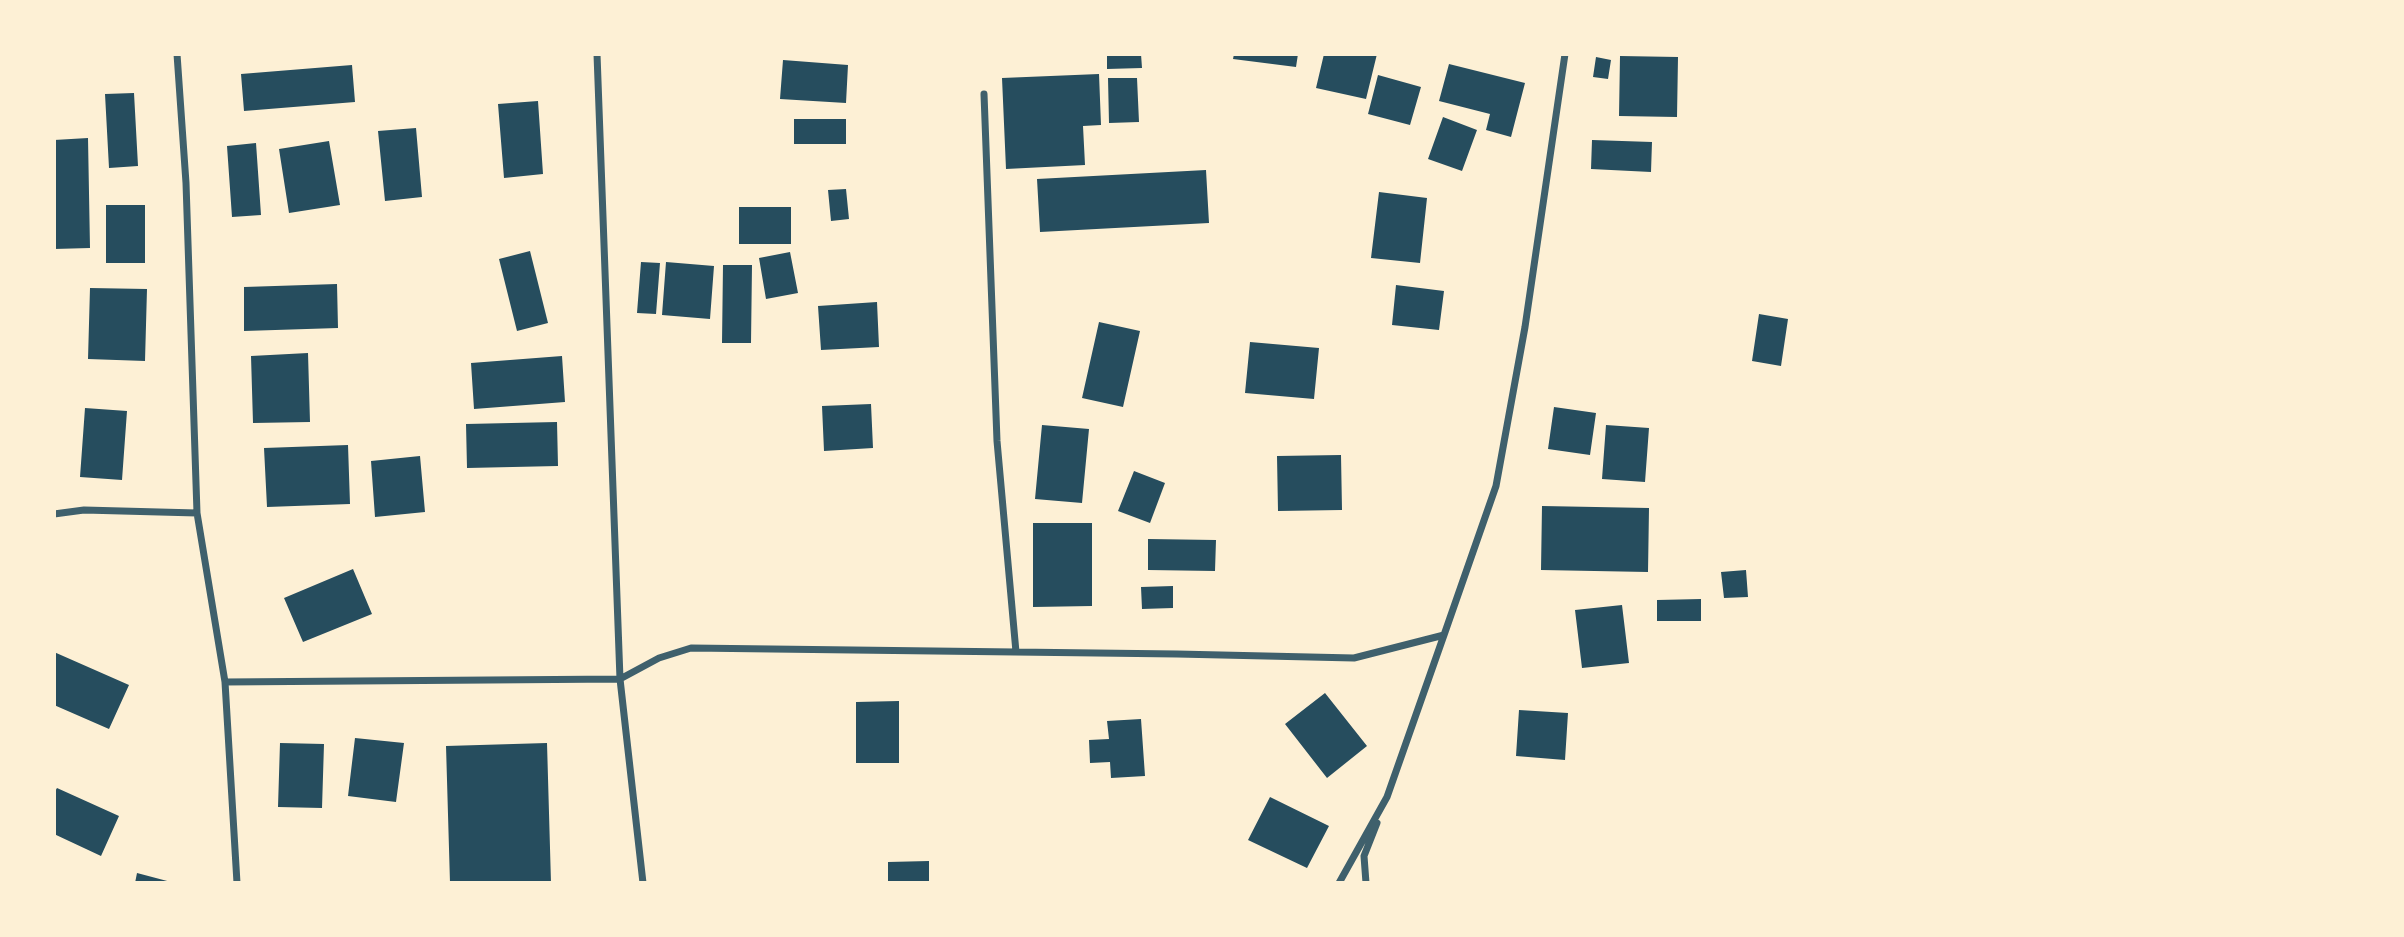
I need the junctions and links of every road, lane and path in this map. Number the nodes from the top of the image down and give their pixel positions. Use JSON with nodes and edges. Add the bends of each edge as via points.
{"nodes":[{"id":1,"x":177,"y":54,"type":"edge"},
{"id":2,"x":597,"y":54,"type":"edge"},
{"id":3,"x":1565,"y":54,"type":"edge"},
{"id":4,"x":984,"y":94,"type":"dead end"},
{"id":5,"x":197,"y":513,"type":"junction"},
{"id":6,"x":54,"y":514,"type":"edge"},
{"id":7,"x":1444,"y":635,"type":"junction"},
{"id":8,"x":1016,"y":652,"type":"junction"},
{"id":9,"x":620,"y":680,"type":"junction"},
{"id":10,"x":225,"y":682,"type":"junction"},
{"id":11,"x":1387,"y":797,"type":"junction"},
{"id":12,"x":237,"y":883,"type":"edge"},
{"id":13,"x":643,"y":883,"type":"edge"},
{"id":14,"x":1339,"y":883,"type":"edge"},
{"id":15,"x":1366,"y":883,"type":"edge"}],
"edges":[{"from":1,"to":5,"type":"street"},
{"from":2,"to":9,"type":"street"},
{"from":3,"to":7,"type":"street","via":[[1525,327],[1496,486]]},
{"from":4,"to":8,"type":"street","via":[[997,441]]},
{"from":5,"to":6,"type":"street","via":[[84,510]]},
{"from":5,"to":10,"type":"street"},
{"from":7,"to":8,"type":"street","via":[[1354,658]]},
{"from":7,"to":11,"type":"street"},
{"from":8,"to":9,"type":"street","via":[[691,648],[659,658]]},
{"from":9,"to":10,"type":"street"},
{"from":9,"to":13,"type":"street"},
{"from":10,"to":12,"type":"street"},
{"from":11,"to":14,"type":"street"},
{"from":11,"to":15,"type":"street","via":[[1364,856]]}]}
